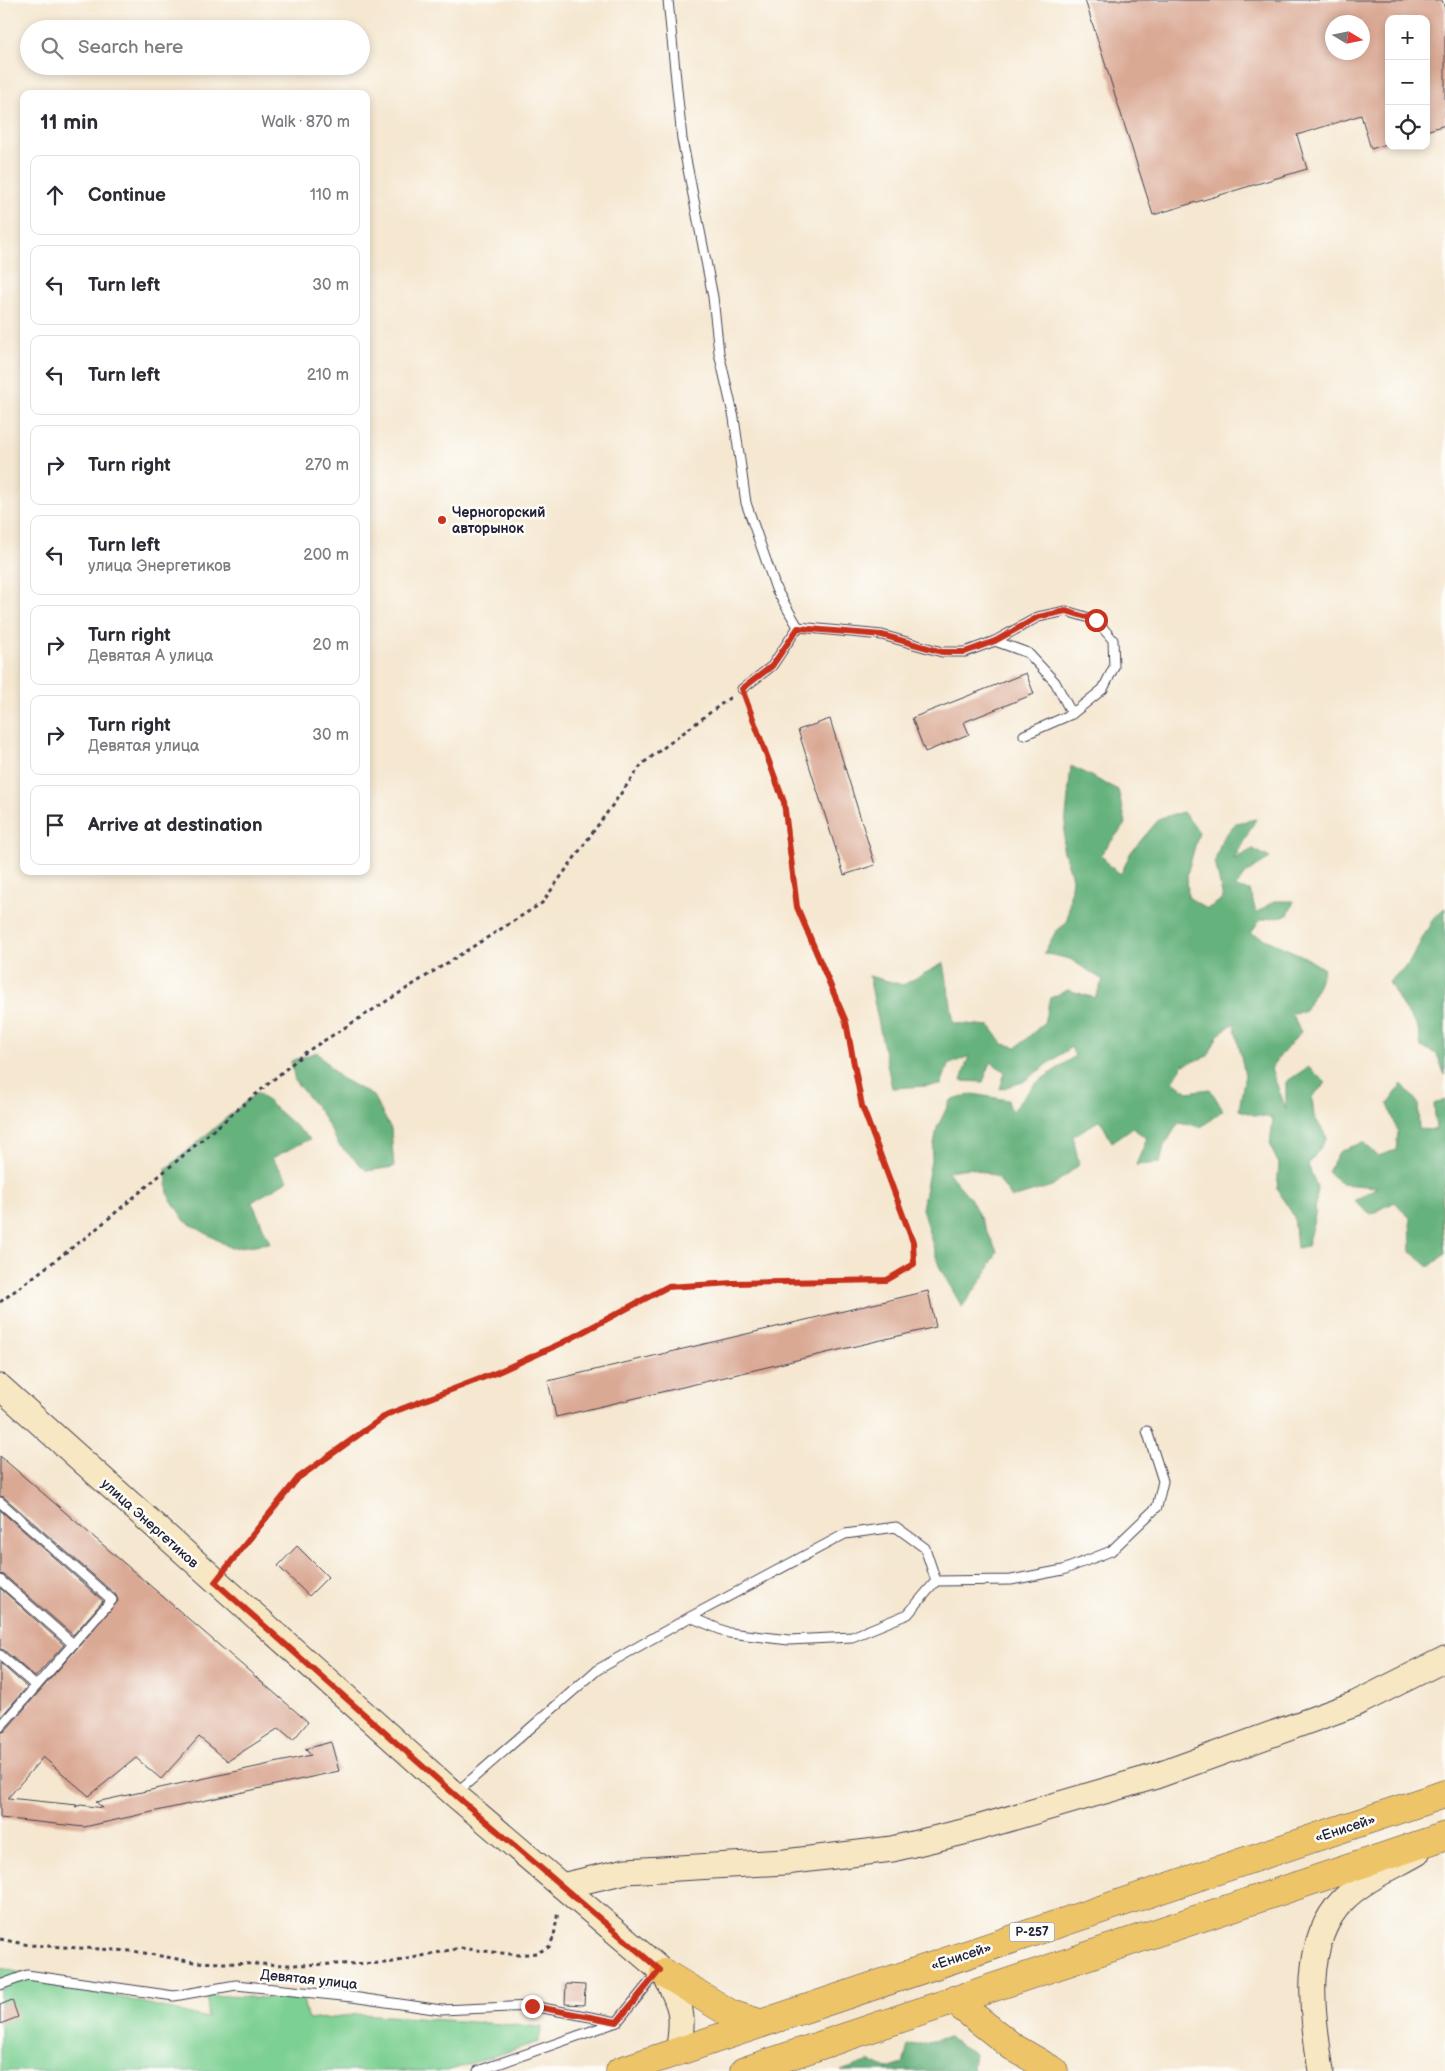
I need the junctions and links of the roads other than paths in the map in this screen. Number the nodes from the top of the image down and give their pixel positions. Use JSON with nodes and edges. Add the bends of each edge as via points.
{"nodes":[{"id":1,"x":668,"y":0,"type":"edge"},
{"id":2,"x":798,"y":628,"type":"junction"},
{"id":3,"x":995,"y":641,"type":"junction"},
{"id":4,"x":742,"y":689,"type":"road end"},
{"id":5,"x":1072,"y":714,"type":"junction"},
{"id":6,"x":1024,"y":735,"type":"dead end"},
{"id":7,"x":0,"y":1387,"type":"edge"},
{"id":8,"x":1147,"y":1431,"type":"dead end"},
{"id":9,"x":0,"y":1502,"type":"edge"},
{"id":10,"x":0,"y":1580,"type":"edge"},
{"id":11,"x":936,"y":1581,"type":"junction"},
{"id":12,"x":690,"y":1617,"type":"junction"},
{"id":13,"x":73,"y":1644,"type":"junction"},
{"id":14,"x":0,"y":1655,"type":"edge"},
{"id":15,"x":1445,"y":1659,"type":"edge"},
{"id":16,"x":36,"y":1686,"type":"junction"},
{"id":17,"x":0,"y":1727,"type":"edge"},
{"id":18,"x":454,"y":1794,"type":"junction"},
{"id":19,"x":1445,"y":1794,"type":"edge"},
{"id":20,"x":1445,"y":1836,"type":"edge"},
{"id":21,"x":562,"y":1886,"type":"junction"},
{"id":22,"x":662,"y":1971,"type":"junction"},
{"id":23,"x":0,"y":1985,"type":"edge"},
{"id":24,"x":953,"y":2000,"type":"junction"},
{"id":25,"x":617,"y":2022,"type":"junction"},
{"id":26,"x":760,"y":2024,"type":"junction"},
{"id":27,"x":678,"y":2051,"type":"junction"},
{"id":28,"x":478,"y":2071,"type":"edge"},
{"id":29,"x":620,"y":2071,"type":"edge"},
{"id":30,"x":744,"y":2071,"type":"edge"},
{"id":31,"x":1054,"y":2071,"type":"edge"},
{"id":32,"x":1321,"y":2071,"type":"edge"}],
"edges":[{"from":1,"to":2,"type":"lane","via":[[682,139],[713,297],[719,353],[734,418],[746,503],[776,589]]},
{"from":2,"to":3,"type":"lane","via":[[882,635],[942,652],[965,652]]},
{"from":2,"to":4,"type":"lane","via":[[772,666]]},
{"from":3,"to":5,"type":"lane","via":[[1028,653],[1055,682]]},
{"from":3,"to":5,"type":"lane","via":[[1038,617],[1066,611],[1096,620],[1113,640],[1114,667],[1103,689]]},
{"from":5,"to":6,"type":"lane"},
{"from":7,"to":18,"type":"main road","name":"улица Энергетиков"},
{"from":8,"to":11,"type":"lane","via":[[1163,1481],[1157,1507],[1110,1551],[1063,1570],[1011,1580]]},
{"from":9,"to":13,"type":"lane","via":[[112,1600]]},
{"from":10,"to":13,"type":"lane"},
{"from":11,"to":12,"type":"lane","via":[[908,1614],[852,1637],[789,1640],[729,1633]]},
{"from":11,"to":12,"type":"lane","via":[[924,1548],[896,1526],[845,1534]]},
{"from":12,"to":18,"type":"lane","via":[[598,1670]]},
{"from":13,"to":16,"type":"lane"},
{"from":14,"to":16,"type":"lane"},
{"from":15,"to":21,"type":"main road","via":[[1355,1704],[1156,1776],[968,1831],[892,1849],[785,1862],[626,1871]]},
{"from":16,"to":17,"type":"lane"},
{"from":18,"to":21,"type":"main road","name":"улица Энергетиков"},
{"from":19,"to":26,"type":"highway","name":"«Енисей»","number":"Р-257"},
{"from":20,"to":24,"type":"highway"},
{"from":20,"to":32,"type":"main road","via":[[1367,1882],[1344,1899],[1325,1922],[1313,1974],[1315,2031]]},
{"from":21,"to":22,"type":"main road","name":"улица Энергетиков"},
{"from":22,"to":25,"type":"lane"},
{"from":22,"to":26,"type":"highway","via":[[731,2014]]},
{"from":22,"to":27,"type":"main road","via":[[681,2011]]},
{"from":23,"to":25,"type":"lane","name":"Девятая улица","via":[[27,1975],[174,1996],[236,1985],[441,2010],[532,2006]]},
{"from":24,"to":30,"type":"highway"},
{"from":24,"to":31,"type":"highway","via":[[1013,2047]]},
{"from":25,"to":28,"type":"lane"},
{"from":26,"to":27,"type":"highway","name":"«Енисей»","number":"Р-257"},
{"from":27,"to":29,"type":"highway","name":"«Енисей»","number":"Р-257"}]}
